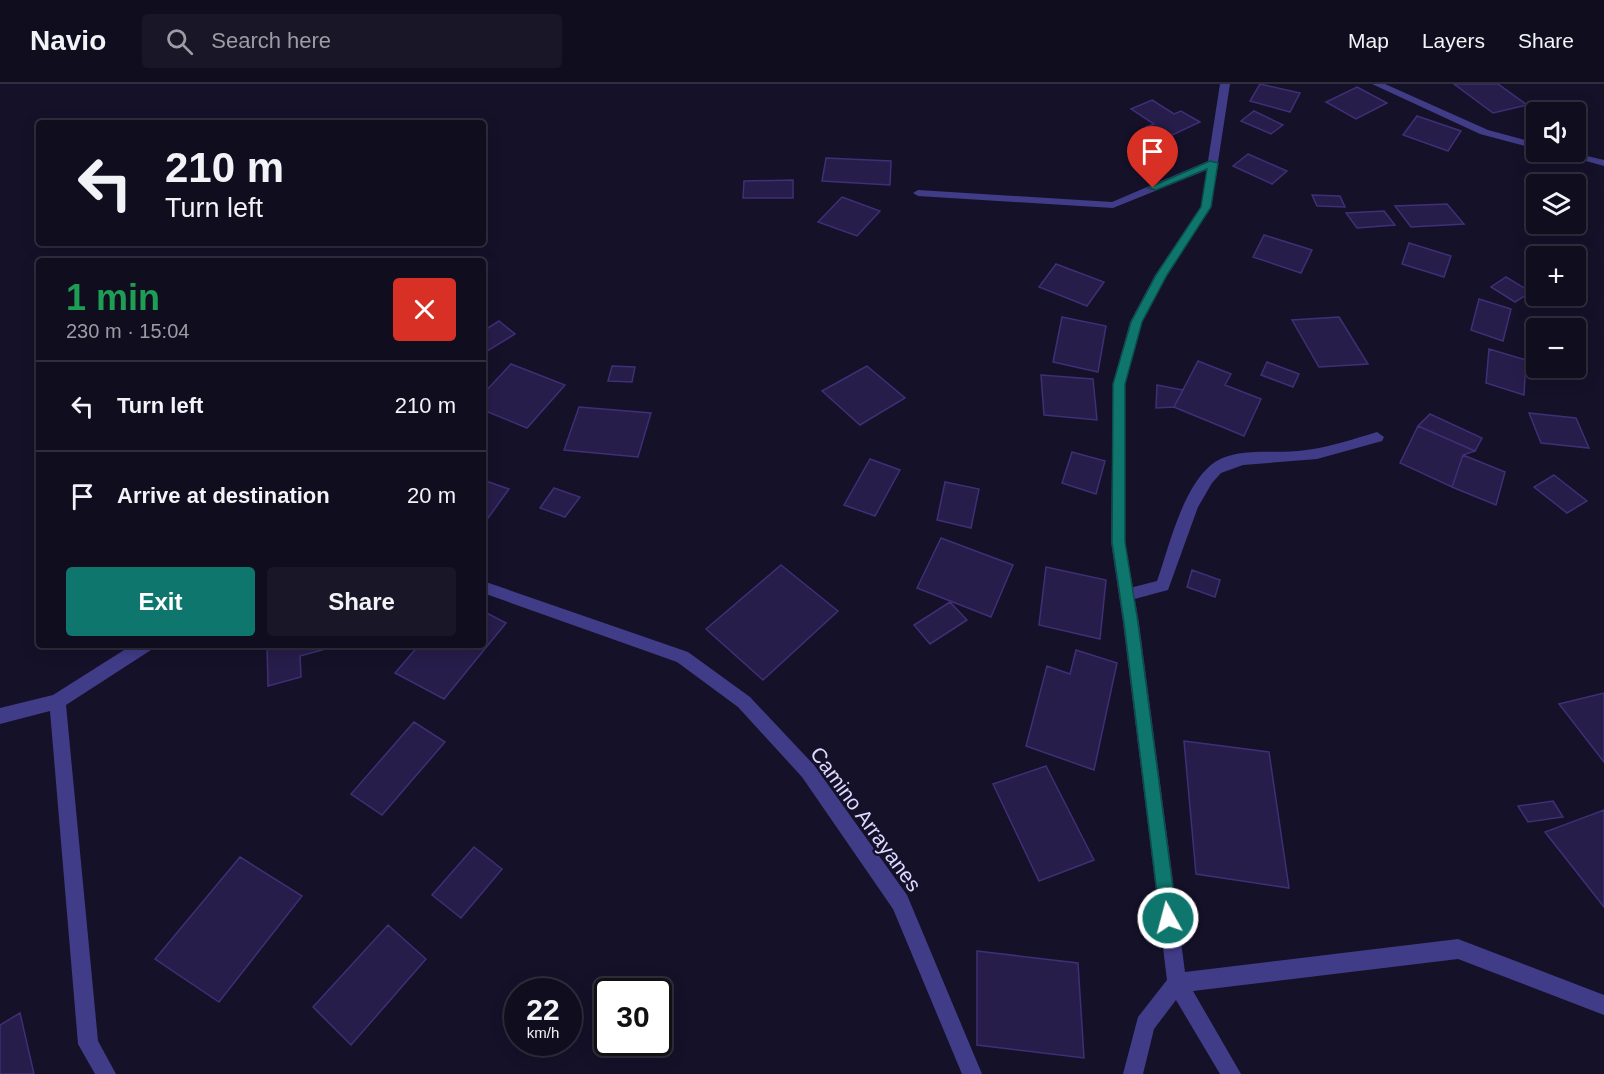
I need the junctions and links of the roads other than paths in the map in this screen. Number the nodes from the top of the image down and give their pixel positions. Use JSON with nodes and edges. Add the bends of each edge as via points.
{"nodes":[{"id":1,"x":1225,"y":84,"type":"edge"},
{"id":2,"x":1377,"y":84,"type":"edge"},
{"id":3,"x":1526,"y":143,"type":"edge"},
{"id":4,"x":1586,"y":159,"type":"edge"},
{"id":5,"x":1213,"y":163,"type":"junction"},
{"id":6,"x":1604,"y":163,"type":"edge"},
{"id":7,"x":918,"y":193,"type":"dead end"},
{"id":8,"x":1377,"y":436,"type":"dead end"},
{"id":9,"x":486,"y":588,"type":"edge"},
{"id":10,"x":1127,"y":596,"type":"junction"},
{"id":11,"x":140,"y":648,"type":"edge"},
{"id":12,"x":57,"y":702,"type":"junction"},
{"id":13,"x":0,"y":716,"type":"edge"},
{"id":14,"x":1177,"y":983,"type":"junction"},
{"id":15,"x":1604,"y":1005,"type":"edge"},
{"id":16,"x":106,"y":1074,"type":"edge"},
{"id":17,"x":972,"y":1074,"type":"edge"},
{"id":18,"x":1133,"y":1074,"type":"edge"},
{"id":19,"x":1231,"y":1074,"type":"edge"}],
"edges":[{"from":1,"to":5,"type":"street"},
{"from":2,"to":3,"type":"street","via":[[1484,132]]},
{"from":4,"to":6,"type":"street"},
{"from":5,"to":7,"type":"street","via":[[1113,205]]},
{"from":5,"to":10,"type":"street","via":[[1206,207],[1161,275],[1136,322],[1119,384],[1118,542]]},
{"from":8,"to":10,"type":"street","via":[[1296,457],[1250,458],[1217,468],[1199,490],[1163,586]]},
{"from":9,"to":17,"type":"street","name":"Camino Arrayanes","via":[[681,657],[744,702],[808,771],[900,902]]},
{"from":10,"to":14,"type":"street"},
{"from":11,"to":12,"type":"street"},
{"from":12,"to":13,"type":"street"},
{"from":12,"to":16,"type":"street","via":[[88,1044]]},
{"from":14,"to":15,"type":"street","via":[[1458,949]]},
{"from":14,"to":18,"type":"street","via":[[1145,1024]]},
{"from":14,"to":19,"type":"street"}]}
